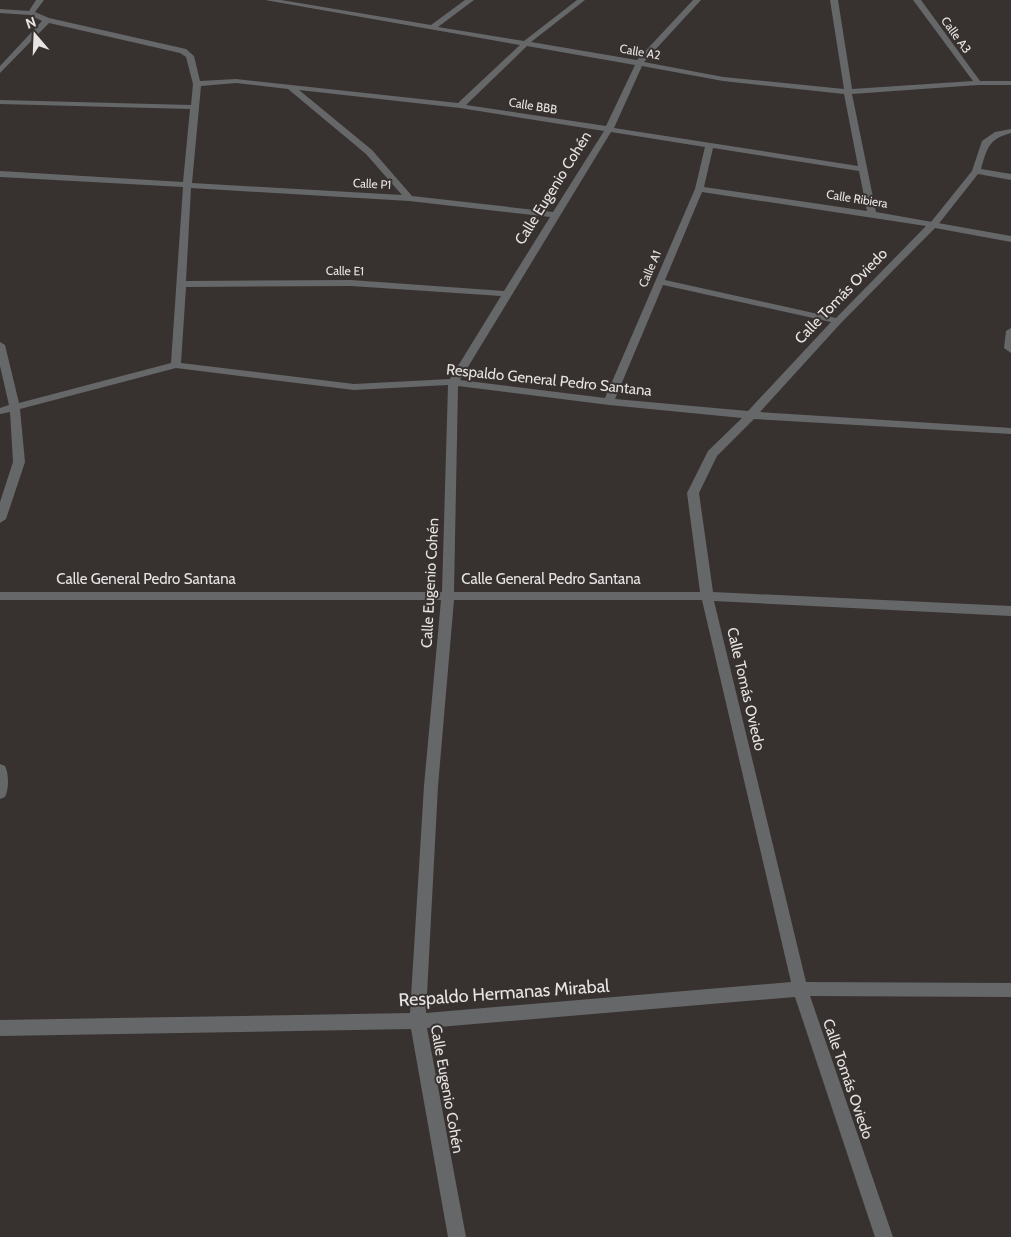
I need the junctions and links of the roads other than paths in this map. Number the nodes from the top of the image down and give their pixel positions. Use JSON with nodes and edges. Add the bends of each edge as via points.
{"nodes":[{"id":1,"x":40,"y":0,"type":"edge"},
{"id":2,"x":269,"y":0,"type":"edge"},
{"id":3,"x":470,"y":0,"type":"edge"},
{"id":4,"x":581,"y":0,"type":"edge"},
{"id":5,"x":697,"y":0,"type":"edge"},
{"id":6,"x":834,"y":0,"type":"edge"},
{"id":7,"x":917,"y":0,"type":"edge"},
{"id":8,"x":0,"y":11,"type":"edge"},
{"id":9,"x":31,"y":13,"type":"junction"},
{"id":10,"x":47,"y":20,"type":"junction"},
{"id":11,"x":432,"y":28,"type":"junction"},
{"id":12,"x":526,"y":43,"type":"junction"},
{"id":13,"x":638,"y":63,"type":"junction"},
{"id":14,"x":0,"y":71,"type":"edge"},
{"id":15,"x":978,"y":83,"type":"junction"},
{"id":16,"x":1011,"y":83,"type":"edge"},
{"id":17,"x":197,"y":84,"type":"junction"},
{"id":18,"x":291,"y":88,"type":"junction"},
{"id":19,"x":848,"y":92,"type":"junction"},
{"id":20,"x":0,"y":102,"type":"edge"},
{"id":21,"x":460,"y":106,"type":"junction"},
{"id":22,"x":195,"y":107,"type":"junction"},
{"id":23,"x":609,"y":129,"type":"junction"},
{"id":24,"x":1011,"y":131,"type":"edge"},
{"id":25,"x":710,"y":145,"type":"junction"},
{"id":26,"x":863,"y":170,"type":"junction"},
{"id":27,"x":976,"y":171,"type":"junction"},
{"id":28,"x":0,"y":174,"type":"edge"},
{"id":29,"x":1011,"y":177,"type":"edge"},
{"id":30,"x":187,"y":185,"type":"junction"},
{"id":31,"x":699,"y":189,"type":"junction"},
{"id":32,"x":409,"y":198,"type":"junction"},
{"id":33,"x":872,"y":214,"type":"junction"},
{"id":34,"x":556,"y":215,"type":"junction"},
{"id":35,"x":934,"y":224,"type":"junction"},
{"id":36,"x":1011,"y":239,"type":"edge"},
{"id":37,"x":659,"y":281,"type":"junction"},
{"id":38,"x":182,"y":284,"type":"junction"},
{"id":39,"x":507,"y":294,"type":"junction"},
{"id":40,"x":838,"y":321,"type":"junction"},
{"id":41,"x":1011,"y":331,"type":"edge"},
{"id":42,"x":0,"y":345,"type":"edge"},
{"id":43,"x":1011,"y":350,"type":"edge"},
{"id":44,"x":176,"y":365,"type":"junction"},
{"id":45,"x":453,"y":382,"type":"junction"},
{"id":46,"x":609,"y":402,"type":"junction"},
{"id":47,"x":15,"y":407,"type":"junction"},
{"id":48,"x":0,"y":411,"type":"edge"},
{"id":49,"x":751,"y":415,"type":"junction"},
{"id":50,"x":1011,"y":432,"type":"edge"},
{"id":51,"x":0,"y":519,"type":"edge"},
{"id":52,"x":448,"y":595,"type":"junction"},
{"id":53,"x":0,"y":596,"type":"edge"},
{"id":54,"x":707,"y":596,"type":"junction"},
{"id":55,"x":1011,"y":611,"type":"edge"},
{"id":56,"x":0,"y":770,"type":"edge"},
{"id":57,"x":0,"y":793,"type":"edge"},
{"id":58,"x":800,"y":989,"type":"junction"},
{"id":59,"x":1011,"y":990,"type":"edge"},
{"id":60,"x":418,"y":1021,"type":"junction"},
{"id":61,"x":0,"y":1028,"type":"edge"},
{"id":62,"x":457,"y":1237,"type":"edge"},
{"id":63,"x":884,"y":1237,"type":"edge"}],
"edges":[{"from":1,"to":9,"type":"street"},
{"from":2,"to":11,"type":"street","name":"Calle A2"},
{"from":3,"to":11,"type":"street"},
{"from":4,"to":12,"type":"street"},
{"from":5,"to":13,"type":"street","name":"Calle Eugenio Cohén"},
{"from":6,"to":19,"type":"street"},
{"from":7,"to":15,"type":"street","name":"Calle A3"},
{"from":8,"to":9,"type":"street"},
{"from":9,"to":10,"type":"street"},
{"from":10,"to":14,"type":"street"},
{"from":10,"to":17,"type":"street","via":[[183,51],[190,56]]},
{"from":11,"to":12,"type":"street","name":"Calle A2"},
{"from":12,"to":13,"type":"street","name":"Calle A2"},
{"from":12,"to":21,"type":"street"},
{"from":13,"to":19,"type":"street","name":"Calle A2","via":[[723,79]]},
{"from":13,"to":23,"type":"street","name":"Calle Eugenio Cohén"},
{"from":15,"to":16,"type":"street","name":"Calle A2"},
{"from":15,"to":19,"type":"street","name":"Calle A2"},
{"from":17,"to":18,"type":"street","name":"Calle BBB","via":[[236,81]]},
{"from":17,"to":22,"type":"street"},
{"from":18,"to":21,"type":"street","name":"Calle BBB"},
{"from":18,"to":32,"type":"street","via":[[390,172]]},
{"from":19,"to":26,"type":"street"},
{"from":20,"to":22,"type":"street"},
{"from":21,"to":23,"type":"street","name":"Calle BBB"},
{"from":22,"to":30,"type":"street"},
{"from":23,"to":25,"type":"street","name":"Calle BBB"},
{"from":23,"to":34,"type":"street","name":"Calle Eugenio Cohén"},
{"from":24,"to":27,"type":"street","via":[[998,134],[985,143]]},
{"from":25,"to":26,"type":"street","name":"Calle BBB"},
{"from":25,"to":31,"type":"street","name":"Calle A1"},
{"from":26,"to":33,"type":"street"},
{"from":27,"to":29,"type":"street"},
{"from":27,"to":35,"type":"street","name":"Calle Tomás Oviedo"},
{"from":28,"to":30,"type":"street","name":"Calle P1"},
{"from":30,"to":32,"type":"street","name":"Calle P1"},
{"from":30,"to":38,"type":"street"},
{"from":31,"to":33,"type":"street","name":"Calle Ribiera"},
{"from":31,"to":37,"type":"street","name":"Calle A1"},
{"from":32,"to":34,"type":"street","name":"Calle P1"},
{"from":33,"to":35,"type":"street","name":"Calle Ribiera"},
{"from":34,"to":39,"type":"street","name":"Calle Eugenio Cohén"},
{"from":35,"to":36,"type":"street","name":"Calle Ribiera"},
{"from":35,"to":40,"type":"street","name":"Calle Tomás Oviedo"},
{"from":37,"to":40,"type":"street"},
{"from":37,"to":46,"type":"street","name":"Calle A1"},
{"from":38,"to":39,"type":"street","name":"Calle E1","via":[[351,283]]},
{"from":38,"to":44,"type":"street"},
{"from":39,"to":45,"type":"street","name":"Calle Eugenio Cohén"},
{"from":40,"to":49,"type":"street","name":"Calle Tomás Oviedo"},
{"from":41,"to":43,"type":"street"},
{"from":42,"to":47,"type":"street"},
{"from":44,"to":45,"type":"street","name":"Respaldo General Pedro Santana","via":[[354,388]]},
{"from":44,"to":47,"type":"street","name":"Respaldo General Pedro Santana"},
{"from":45,"to":46,"type":"street","name":"Respaldo General Pedro Santana"},
{"from":45,"to":52,"type":"street","name":"Calle Eugenio Cohén"},
{"from":46,"to":49,"type":"street","name":"Respaldo General Pedro Santana"},
{"from":47,"to":48,"type":"street","name":"Respaldo General Pedro Santana"},
{"from":47,"to":51,"type":"street","via":[[19,462]]},
{"from":49,"to":50,"type":"street","name":"Respaldo General Pedro Santana"},
{"from":49,"to":54,"type":"street","name":"Calle Tomás Oviedo","via":[[712,454],[693,493]]},
{"from":52,"to":53,"type":"street","name":"Calle General Pedro Santana"},
{"from":52,"to":54,"type":"street","name":"Calle General Pedro Santana"},
{"from":52,"to":60,"type":"street","name":"Calle Eugenio Cohén","via":[[431,786]]},
{"from":54,"to":55,"type":"street","name":"Calle General Pedro Santana"},
{"from":54,"to":58,"type":"street","name":"Calle Tomás Oviedo"},
{"from":56,"to":57,"type":"street"},
{"from":58,"to":59,"type":"street","name":"Respaldo Hermanas Mirabal"},
{"from":58,"to":60,"type":"street","name":"Respaldo Hermanas Mirabal"},
{"from":58,"to":63,"type":"street","name":"Calle Tomás Oviedo"},
{"from":60,"to":61,"type":"street","name":"Respaldo Hermanas Mirabal"},
{"from":60,"to":62,"type":"street","name":"Calle Eugenio Cohén"}]}
